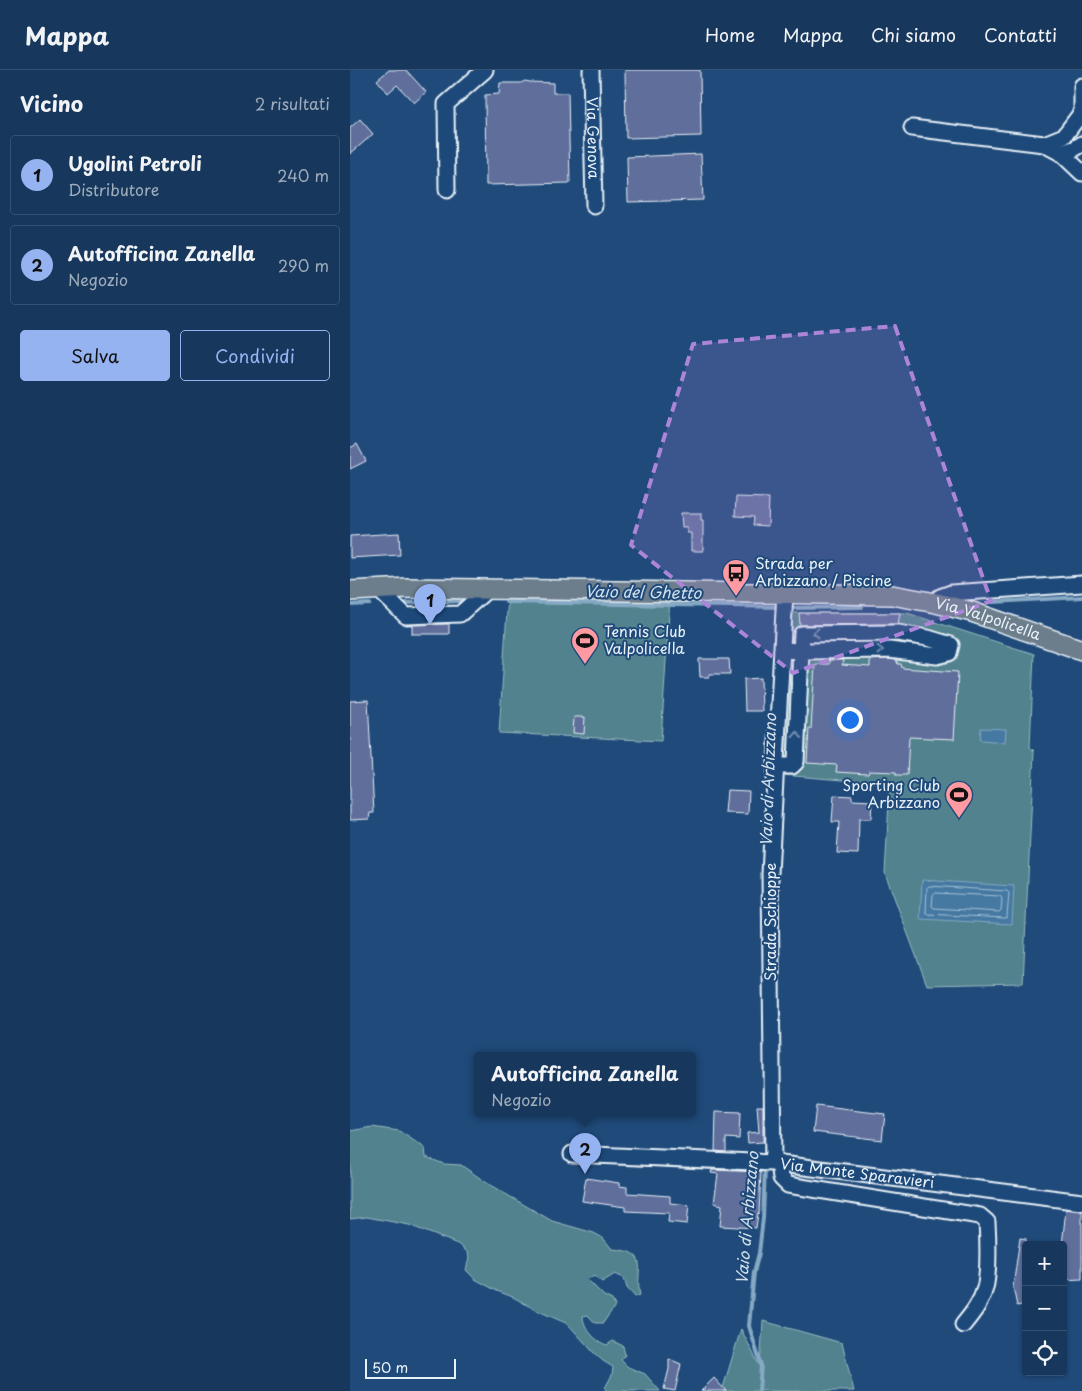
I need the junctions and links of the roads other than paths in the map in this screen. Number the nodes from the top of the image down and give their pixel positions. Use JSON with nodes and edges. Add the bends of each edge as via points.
{"nodes":[{"id":1,"x":485,"y":70,"type":"edge"},
{"id":2,"x":591,"y":70,"type":"edge"},
{"id":3,"x":1082,"y":86,"type":"edge"},
{"id":4,"x":1082,"y":106,"type":"edge"},
{"id":5,"x":1082,"y":112,"type":"edge"},
{"id":6,"x":912,"y":128,"type":"dead end"},
{"id":7,"x":1064,"y":136,"type":"junction"},
{"id":8,"x":1082,"y":143,"type":"edge"},
{"id":9,"x":1044,"y":144,"type":"junction"},
{"id":10,"x":1061,"y":153,"type":"junction"},
{"id":11,"x":1082,"y":173,"type":"edge"},
{"id":12,"x":447,"y":190,"type":"dead end"},
{"id":13,"x":594,"y":206,"type":"dead end"},
{"id":14,"x":1082,"y":584,"type":"edge"},
{"id":15,"x":488,"y":589,"type":"junction"},
{"id":16,"x":379,"y":590,"type":"junction"},
{"id":17,"x":350,"y":591,"type":"edge"},
{"id":18,"x":785,"y":592,"type":"junction"},
{"id":19,"x":936,"y":602,"type":"junction"},
{"id":20,"x":791,"y":650,"type":"junction"},
{"id":21,"x":1082,"y":650,"type":"edge"},
{"id":22,"x":572,"y":1154,"type":"dead end"},
{"id":23,"x":776,"y":1163,"type":"junction"},
{"id":24,"x":1082,"y":1202,"type":"edge"},
{"id":25,"x":963,"y":1325,"type":"dead end"}],
"edges":[{"from":1,"to":12,"type":"street","via":[[446,104]]},
{"from":2,"to":13,"type":"street","name":"Via Genova"},
{"from":3,"to":4,"type":"street"},
{"from":5,"to":7,"type":"street"},
{"from":6,"to":9,"type":"street"},
{"from":7,"to":8,"type":"street"},
{"from":7,"to":9,"type":"street"},
{"from":8,"to":10,"type":"street"},
{"from":9,"to":10,"type":"street"},
{"from":10,"to":11,"type":"street"},
{"from":14,"to":19,"type":"street","via":[[951,593]]},
{"from":15,"to":16,"type":"main road","name":"Via Valpolicella"},
{"from":15,"to":16,"type":"street","via":[[460,614],[406,616]]},
{"from":15,"to":18,"type":"main road","name":"Via Valpolicella"},
{"from":16,"to":17,"type":"main road","name":"Via Valpolicella"},
{"from":18,"to":19,"type":"main road","name":"Via Valpolicella","via":[[892,595]]},
{"from":18,"to":20,"type":"street","name":"Strada Schioppe"},
{"from":19,"to":21,"type":"main road","name":"Via Valpolicella"},
{"from":20,"to":20,"type":"street","one_way":true,"via":[[889,650],[937,656],[949,654],[951,645],[898,633],[802,634]]},
{"from":20,"to":23,"type":"street","name":"Strada Schioppe","via":[[776,766],[770,874]]},
{"from":22,"to":23,"type":"street","name":"Via Monte Sparavieri"},
{"from":23,"to":24,"type":"street","name":"Via Monte Sparavieri"},
{"from":23,"to":25,"type":"street","via":[[781,1178],[788,1185],[980,1216],[987,1222],[985,1287],[976,1309]]}]}
